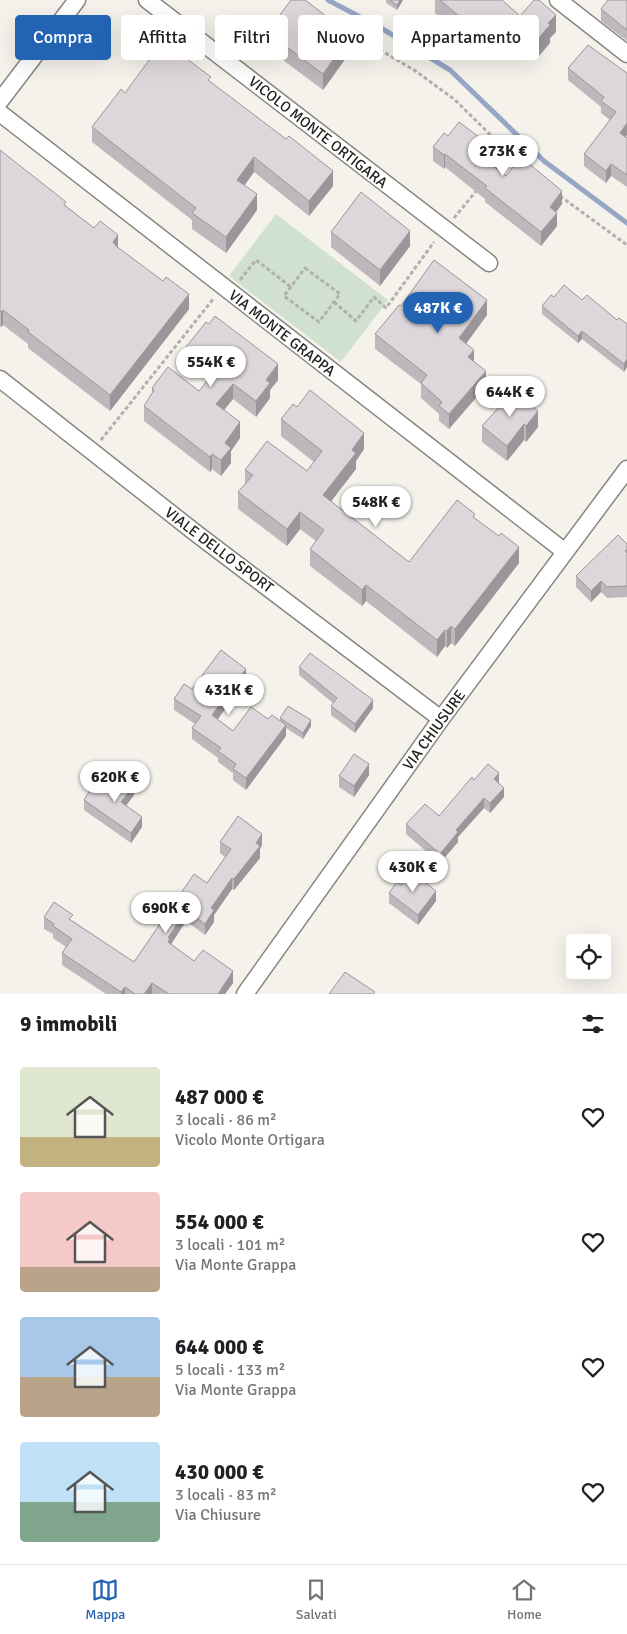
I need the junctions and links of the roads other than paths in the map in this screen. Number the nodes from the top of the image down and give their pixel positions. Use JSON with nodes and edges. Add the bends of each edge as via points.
{"nodes":[{"id":1,"x":77,"y":0,"type":"edge"},
{"id":2,"x":147,"y":0,"type":"edge"},
{"id":3,"x":564,"y":2,"type":"edge"},
{"id":4,"x":627,"y":54,"type":"edge"},
{"id":5,"x":0,"y":101,"type":"edge"},
{"id":6,"x":0,"y":113,"type":"edge"},
{"id":7,"x":489,"y":263,"type":"dead end"},
{"id":8,"x":0,"y":379,"type":"edge"},
{"id":9,"x":627,"y":469,"type":"edge"},
{"id":10,"x":564,"y":551,"type":"junction"},
{"id":11,"x":441,"y":719,"type":"junction"},
{"id":12,"x":245,"y":994,"type":"edge"}],
"edges":[{"from":1,"to":5,"type":"street"},
{"from":2,"to":7,"type":"street","name":"VICOLO MONTE ORTIGARA"},
{"from":3,"to":4,"type":"street"},
{"from":6,"to":10,"type":"street","name":"VIA MONTE GRAPPA"},
{"from":8,"to":11,"type":"street","name":"VIALE DELLO SPORT"},
{"from":9,"to":10,"type":"street","name":"VIA CHIUSURE"},
{"from":10,"to":11,"type":"street","name":"VIA CHIUSURE"},
{"from":11,"to":12,"type":"street","name":"VIA CHIUSURE"}]}
